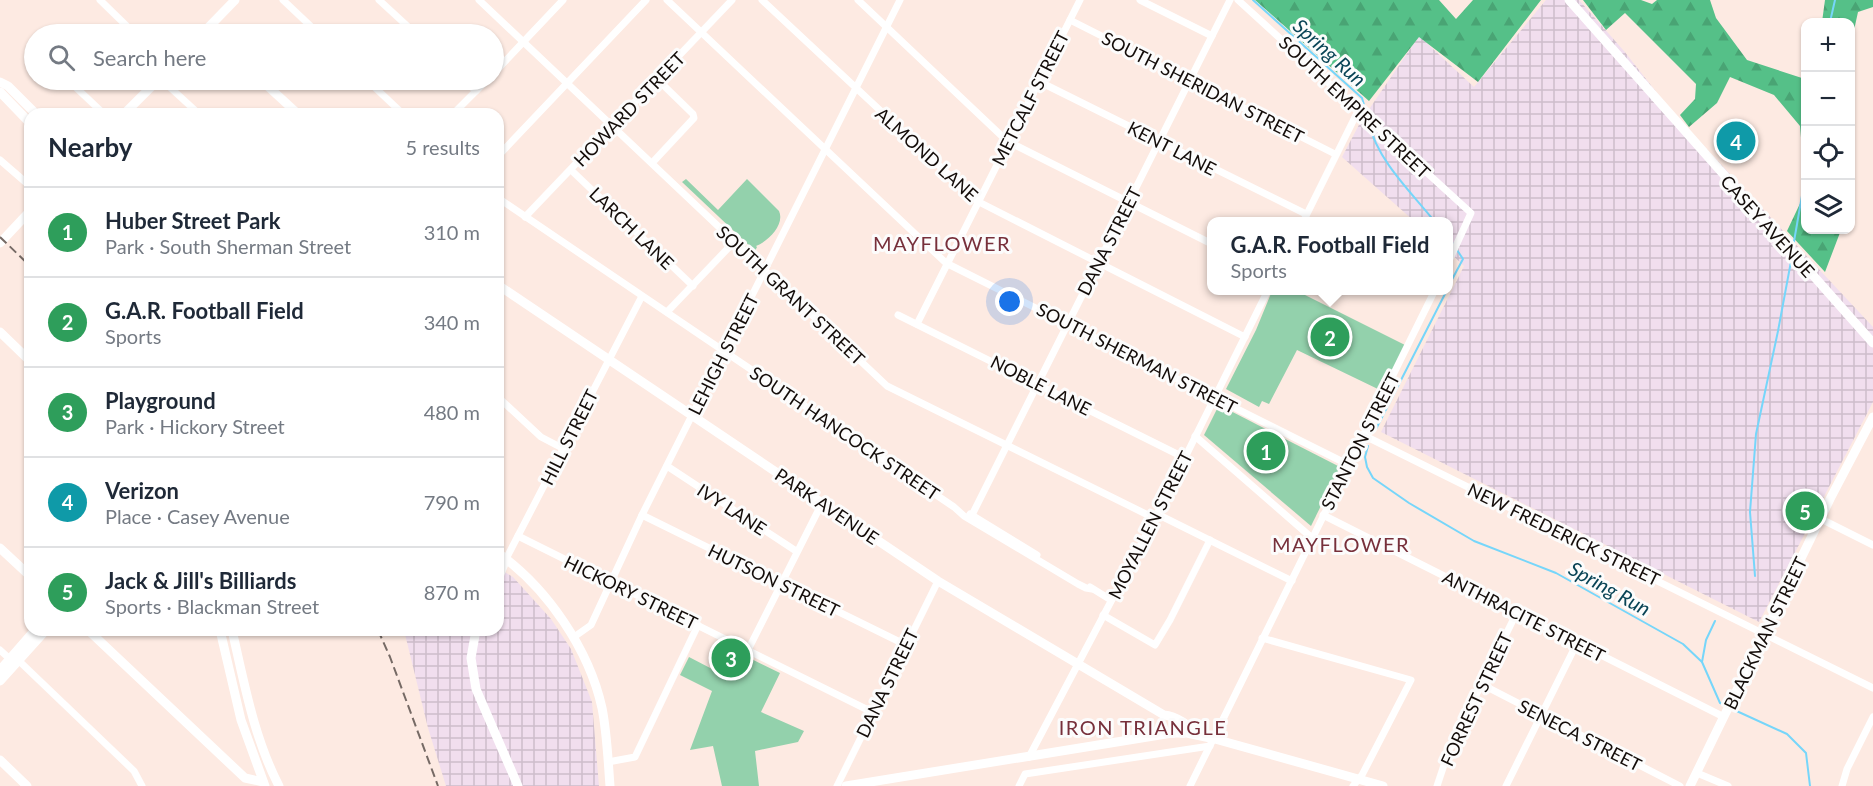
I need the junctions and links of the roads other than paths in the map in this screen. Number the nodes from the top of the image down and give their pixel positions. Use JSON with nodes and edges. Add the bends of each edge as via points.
{"nodes":[{"id":1,"x":99,"y":0,"type":"edge"},
{"id":2,"x":235,"y":0,"type":"edge"},
{"id":3,"x":283,"y":0,"type":"edge"},
{"id":4,"x":379,"y":0,"type":"edge"},
{"id":5,"x":479,"y":0,"type":"edge"},
{"id":6,"x":563,"y":0,"type":"edge"},
{"id":7,"x":646,"y":0,"type":"edge"},
{"id":8,"x":667,"y":0,"type":"edge"},
{"id":9,"x":732,"y":0,"type":"edge"},
{"id":10,"x":762,"y":0,"type":"edge"},
{"id":11,"x":858,"y":0,"type":"edge"},
{"id":12,"x":900,"y":0,"type":"edge"},
{"id":13,"x":1080,"y":0,"type":"edge"},
{"id":14,"x":1142,"y":0,"type":"edge"},
{"id":15,"x":1230,"y":0,"type":"edge"},
{"id":16,"x":1238,"y":0,"type":"edge"},
{"id":17,"x":1569,"y":0,"type":"edge"},
{"id":18,"x":1070,"y":20,"type":"junction"},
{"id":19,"x":124,"y":24,"type":"edge"},
{"id":20,"x":215,"y":24,"type":"edge"},
{"id":21,"x":308,"y":24,"type":"edge"},
{"id":22,"x":405,"y":24,"type":"edge"},
{"id":23,"x":886,"y":27,"type":"junction"},
{"id":24,"x":702,"y":32,"type":"junction"},
{"id":25,"x":1212,"y":36,"type":"junction"},
{"id":26,"x":524,"y":41,"type":"junction"},
{"id":27,"x":504,"y":62,"type":"edge"},
{"id":28,"x":658,"y":80,"type":"junction"},
{"id":29,"x":1189,"y":80,"type":"junction"},
{"id":30,"x":1038,"y":81,"type":"junction"},
{"id":31,"x":0,"y":82,"type":"edge"},
{"id":32,"x":567,"y":84,"type":"junction"},
{"id":33,"x":855,"y":88,"type":"junction"},
{"id":34,"x":79,"y":90,"type":"edge"},
{"id":35,"x":148,"y":90,"type":"edge"},
{"id":36,"x":170,"y":90,"type":"edge"},
{"id":37,"x":272,"y":90,"type":"edge"},
{"id":38,"x":378,"y":90,"type":"edge"},
{"id":39,"x":476,"y":91,"type":"edge"},
{"id":40,"x":0,"y":92,"type":"edge"},
{"id":41,"x":30,"y":108,"type":"edge"},
{"id":42,"x":98,"y":108,"type":"edge"},
{"id":43,"x":130,"y":108,"type":"edge"},
{"id":44,"x":192,"y":108,"type":"edge"},
{"id":45,"x":291,"y":108,"type":"edge"},
{"id":46,"x":397,"y":108,"type":"edge"},
{"id":47,"x":459,"y":108,"type":"edge"},
{"id":48,"x":1358,"y":111,"type":"junction"},
{"id":49,"x":24,"y":117,"type":"edge"},
{"id":50,"x":613,"y":126,"type":"junction"},
{"id":51,"x":1008,"y":141,"type":"junction"},
{"id":52,"x":1158,"y":141,"type":"junction"},
{"id":53,"x":825,"y":149,"type":"junction"},
{"id":54,"x":504,"y":150,"type":"edge"},
{"id":55,"x":1335,"y":154,"type":"junction"},
{"id":56,"x":0,"y":160,"type":"edge"},
{"id":57,"x":652,"y":163,"type":"junction"},
{"id":58,"x":571,"y":170,"type":"junction"},
{"id":59,"x":24,"y":181,"type":"edge"},
{"id":60,"x":977,"y":201,"type":"junction"},
{"id":61,"x":504,"y":202,"type":"edge"},
{"id":62,"x":1129,"y":202,"type":"junction"},
{"id":63,"x":24,"y":217,"type":"edge"},
{"id":64,"x":525,"y":217,"type":"junction"},
{"id":65,"x":1303,"y":217,"type":"edge"},
{"id":66,"x":1305,"y":217,"type":"edge"},
{"id":67,"x":1207,"y":241,"type":"edge"},
{"id":68,"x":734,"y":242,"type":"junction"},
{"id":69,"x":0,"y":243,"type":"edge"},
{"id":70,"x":1453,"y":255,"type":"edge"},
{"id":71,"x":1098,"y":262,"type":"junction"},
{"id":72,"x":946,"y":263,"type":"junction"},
{"id":73,"x":765,"y":271,"type":"junction"},
{"id":74,"x":693,"y":286,"type":"junction"},
{"id":75,"x":504,"y":289,"type":"edge"},
{"id":76,"x":1266,"y":295,"type":"edge"},
{"id":77,"x":1433,"y":295,"type":"edge"},
{"id":78,"x":642,"y":296,"type":"junction"},
{"id":79,"x":667,"y":312,"type":"junction"},
{"id":80,"x":898,"y":315,"type":"dead end"},
{"id":81,"x":1066,"y":323,"type":"junction"},
{"id":82,"x":917,"y":324,"type":"junction"},
{"id":83,"x":0,"y":332,"type":"edge"},
{"id":84,"x":1245,"y":337,"type":"junction"},
{"id":85,"x":1873,"y":343,"type":"edge"},
{"id":86,"x":724,"y":351,"type":"junction"},
{"id":87,"x":24,"y":355,"type":"edge"},
{"id":88,"x":609,"y":360,"type":"junction"},
{"id":89,"x":1037,"y":383,"type":"junction"},
{"id":90,"x":1215,"y":397,"type":"junction"},
{"id":91,"x":504,"y":403,"type":"edge"},
{"id":92,"x":693,"y":416,"type":"junction"},
{"id":93,"x":1873,"y":417,"type":"edge"},
{"id":94,"x":1363,"y":435,"type":"junction"},
{"id":95,"x":1195,"y":436,"type":"junction"},
{"id":96,"x":1006,"y":445,"type":"junction"},
{"id":97,"x":564,"y":448,"type":"junction"},
{"id":98,"x":1183,"y":458,"type":"junction"},
{"id":99,"x":1348,"y":465,"type":"junction"},
{"id":100,"x":667,"y":466,"type":"junction"},
{"id":101,"x":822,"y":502,"type":"junction"},
{"id":102,"x":954,"y":507,"type":"junction"},
{"id":103,"x":642,"y":515,"type":"junction"},
{"id":104,"x":972,"y":515,"type":"junction"},
{"id":105,"x":1323,"y":515,"type":"junction"},
{"id":106,"x":1156,"y":516,"type":"junction"},
{"id":107,"x":1821,"y":519,"type":"junction"},
{"id":108,"x":518,"y":536,"type":"junction"},
{"id":109,"x":1312,"y":538,"type":"junction"},
{"id":110,"x":1210,"y":540,"type":"junction"},
{"id":111,"x":1873,"y":545,"type":"edge"},
{"id":112,"x":796,"y":551,"type":"junction"},
{"id":113,"x":2,"y":553,"type":"edge"},
{"id":114,"x":504,"y":554,"type":"edge"},
{"id":115,"x":504,"y":558,"type":"edge"},
{"id":116,"x":24,"y":571,"type":"edge"},
{"id":117,"x":939,"y":580,"type":"junction"},
{"id":118,"x":1292,"y":581,"type":"junction"},
{"id":119,"x":611,"y":583,"type":"junction"},
{"id":120,"x":780,"y":583,"type":"junction"},
{"id":121,"x":1092,"y":589,"type":"junction"},
{"id":122,"x":1111,"y":600,"type":"junction"},
{"id":123,"x":1517,"y":612,"type":"junction"},
{"id":124,"x":1103,"y":615,"type":"junction"},
{"id":125,"x":698,"y":625,"type":"junction"},
{"id":126,"x":1764,"y":634,"type":"junction"},
{"id":127,"x":31,"y":636,"type":"edge"},
{"id":128,"x":40,"y":636,"type":"edge"},
{"id":129,"x":94,"y":636,"type":"edge"},
{"id":130,"x":221,"y":636,"type":"edge"},
{"id":131,"x":233,"y":636,"type":"edge"},
{"id":132,"x":475,"y":636,"type":"edge"},
{"id":133,"x":574,"y":637,"type":"junction"},
{"id":134,"x":1262,"y":638,"type":"junction"},
{"id":135,"x":1577,"y":643,"type":"junction"},
{"id":136,"x":906,"y":645,"type":"junction"},
{"id":137,"x":0,"y":650,"type":"edge"},
{"id":138,"x":748,"y":650,"type":"junction"},
{"id":139,"x":14,"y":660,"type":"junction"},
{"id":140,"x":1077,"y":663,"type":"junction"},
{"id":141,"x":0,"y":669,"type":"edge"},
{"id":142,"x":0,"y":681,"type":"edge"},
{"id":143,"x":1481,"y":684,"type":"junction"},
{"id":144,"x":1873,"y":688,"type":"edge"},
{"id":145,"x":1727,"y":710,"type":"junction"},
{"id":146,"x":872,"y":712,"type":"junction"},
{"id":147,"x":1541,"y":714,"type":"junction"},
{"id":148,"x":1164,"y":715,"type":"junction"},
{"id":149,"x":1873,"y":717,"type":"edge"},
{"id":150,"x":1175,"y":733,"type":"junction"},
{"id":151,"x":1198,"y":734,"type":"junction"},
{"id":152,"x":1212,"y":742,"type":"junction"},
{"id":153,"x":1029,"y":757,"type":"junction"},
{"id":154,"x":0,"y":760,"type":"edge"},
{"id":155,"x":608,"y":762,"type":"junction"},
{"id":156,"x":272,"y":772,"type":"junction"},
{"id":157,"x":1697,"y":773,"type":"junction"},
{"id":158,"x":1355,"y":783,"type":"edge"},
{"id":159,"x":262,"y":785,"type":"edge"},
{"id":160,"x":27,"y":786,"type":"edge"},
{"id":161,"x":142,"y":786,"type":"edge"},
{"id":162,"x":279,"y":786,"type":"edge"},
{"id":163,"x":518,"y":786,"type":"edge"},
{"id":164,"x":610,"y":786,"type":"edge"},
{"id":165,"x":837,"y":786,"type":"edge"},
{"id":166,"x":846,"y":786,"type":"edge"},
{"id":167,"x":1019,"y":786,"type":"edge"},
{"id":168,"x":1190,"y":786,"type":"edge"},
{"id":169,"x":1383,"y":786,"type":"edge"},
{"id":170,"x":1437,"y":786,"type":"edge"},
{"id":171,"x":1506,"y":786,"type":"edge"},
{"id":172,"x":1680,"y":786,"type":"edge"},
{"id":173,"x":1690,"y":786,"type":"edge"},
{"id":174,"x":1728,"y":786,"type":"edge"},
{"id":175,"x":1842,"y":786,"type":"edge"}],
"edges":[{"from":1,"to":19,"type":"street"},
{"from":2,"to":20,"type":"main road"},
{"from":3,"to":21,"type":"street"},
{"from":4,"to":22,"type":"street"},
{"from":5,"to":26,"type":"street","name":"SOUTH GRANT STREET"},
{"from":6,"to":26,"type":"street"},
{"from":7,"to":32,"type":"street"},
{"from":8,"to":24,"type":"street","name":"SOUTH SHERMAN STREET"},
{"from":9,"to":24,"type":"street","name":"HOWARD STREET"},
{"from":10,"to":33,"type":"street","name":"ALMOND LANE"},
{"from":11,"to":23,"type":"street"},
{"from":12,"to":23,"type":"street","name":"LEHIGH STREET"},
{"from":13,"to":18,"type":"street","name":"METCALF STREET"},
{"from":14,"to":25,"type":"street"},
{"from":15,"to":25,"type":"street","name":"DANA STREET"},
{"from":16,"to":48,"type":"street","name":"SOUTH EMPIRE STREET"},
{"from":17,"to":85,"type":"main road","name":"CASEY AVENUE"},
{"from":18,"to":29,"type":"street","name":"SOUTH SHERIDAN STREET"},
{"from":18,"to":30,"type":"street","name":"METCALF STREET"},
{"from":23,"to":33,"type":"street","name":"LEHIGH STREET"},
{"from":23,"to":51,"type":"street"},
{"from":24,"to":28,"type":"street","name":"HOWARD STREET"},
{"from":24,"to":53,"type":"street","name":"SOUTH SHERMAN STREET"},
{"from":25,"to":29,"type":"street","name":"DANA STREET"},
{"from":26,"to":27,"type":"street"},
{"from":26,"to":32,"type":"street","name":"SOUTH GRANT STREET"},
{"from":28,"to":50,"type":"street","name":"HOWARD STREET"},
{"from":28,"to":57,"type":"street","via":[[694,118]]},
{"from":29,"to":52,"type":"street","name":"DANA STREET"},
{"from":29,"to":55,"type":"street","name":"SOUTH SHERIDAN STREET"},
{"from":30,"to":51,"type":"street","name":"METCALF STREET"},
{"from":30,"to":52,"type":"street","name":"KENT LANE"},
{"from":31,"to":41,"type":"main road"},
{"from":32,"to":50,"type":"street","name":"SOUTH GRANT STREET"},
{"from":32,"to":54,"type":"street"},
{"from":33,"to":53,"type":"street","name":"LEHIGH STREET"},
{"from":33,"to":60,"type":"street","name":"ALMOND LANE"},
{"from":34,"to":42,"type":"street"},
{"from":35,"to":43,"type":"main road"},
{"from":36,"to":44,"type":"street"},
{"from":37,"to":45,"type":"main road"},
{"from":38,"to":46,"type":"street"},
{"from":39,"to":47,"type":"street"},
{"from":40,"to":49,"type":"main road"},
{"from":48,"to":55,"type":"street"},
{"from":48,"to":70,"type":"street","name":"SOUTH EMPIRE STREET","via":[[1471,213]]},
{"from":50,"to":57,"type":"street","name":"SOUTH GRANT STREET"},
{"from":50,"to":58,"type":"street","name":"HOWARD STREET"},
{"from":51,"to":60,"type":"street","name":"METCALF STREET"},
{"from":51,"to":62,"type":"street"},
{"from":52,"to":62,"type":"street","name":"DANA STREET"},
{"from":52,"to":65,"type":"street","name":"KENT LANE"},
{"from":53,"to":72,"type":"street","name":"SOUTH SHERMAN STREET"},
{"from":53,"to":73,"type":"street","name":"LEHIGH STREET"},
{"from":55,"to":66,"type":"street"},
{"from":56,"to":59,"type":"street"},
{"from":57,"to":68,"type":"street","name":"SOUTH GRANT STREET"},
{"from":58,"to":64,"type":"street","name":"HOWARD STREET"},
{"from":58,"to":74,"type":"street","name":"LARCH LANE"},
{"from":60,"to":71,"type":"street","name":"ALMOND LANE"},
{"from":60,"to":72,"type":"street","name":"METCALF STREET"},
{"from":61,"to":64,"type":"street","name":"SOUTH HANCOCK STREET"},
{"from":62,"to":67,"type":"street"},
{"from":62,"to":71,"type":"street","name":"DANA STREET"},
{"from":63,"to":69,"type":"main road"},
{"from":64,"to":78,"type":"street","name":"SOUTH HANCOCK STREET"},
{"from":68,"to":73,"type":"street","name":"SOUTH GRANT STREET"},
{"from":68,"to":74,"type":"street"},
{"from":71,"to":81,"type":"street","name":"DANA STREET"},
{"from":71,"to":84,"type":"street","name":"ALMOND LANE"},
{"from":72,"to":81,"type":"street","name":"SOUTH SHERMAN STREET"},
{"from":72,"to":82,"type":"street","name":"METCALF STREET"},
{"from":73,"to":86,"type":"street","name":"LEHIGH STREET"},
{"from":73,"to":96,"type":"street","name":"SOUTH GRANT STREET","via":[[887,386]]},
{"from":74,"to":79,"type":"street"},
{"from":75,"to":88,"type":"main road","name":"PARK AVENUE"},
{"from":76,"to":84,"type":"street","name":"MOYALLEN STREET"},
{"from":77,"to":94,"type":"street","name":"STANTON STREET"},
{"from":78,"to":79,"type":"street","name":"SOUTH HANCOCK STREET"},
{"from":78,"to":88,"type":"street","name":"HILL STREET"},
{"from":79,"to":86,"type":"street","name":"SOUTH HANCOCK STREET"},
{"from":80,"to":82,"type":"street","name":"NOBLE LANE"},
{"from":81,"to":89,"type":"street","name":"DANA STREET"},
{"from":81,"to":90,"type":"street","name":"SOUTH SHERMAN STREET"},
{"from":82,"to":89,"type":"street","name":"NOBLE LANE"},
{"from":83,"to":87,"type":"main road"},
{"from":84,"to":90,"type":"street","name":"MOYALLEN STREET"},
{"from":86,"to":92,"type":"street","name":"LEHIGH STREET"},
{"from":86,"to":102,"type":"street","name":"SOUTH HANCOCK STREET"},
{"from":88,"to":92,"type":"main road","name":"PARK AVENUE"},
{"from":88,"to":97,"type":"street","name":"HILL STREET"},
{"from":89,"to":96,"type":"street","name":"DANA STREET"},
{"from":89,"to":98,"type":"street","name":"NOBLE LANE"},
{"from":90,"to":95,"type":"street","name":"MOYALLEN STREET"},
{"from":90,"to":99,"type":"street","name":"SOUTH SHERMAN STREET"},
{"from":91,"to":97,"type":"street","via":[[541,437]]},
{"from":92,"to":100,"type":"street","name":"LEHIGH STREET"},
{"from":92,"to":101,"type":"main road","name":"PARK AVENUE"},
{"from":93,"to":107,"type":"main road","name":"BLACKMAN STREET"},
{"from":94,"to":99,"type":"street","name":"STANTON STREET"},
{"from":94,"to":126,"type":"street","name":"NEW FREDERICK STREET"},
{"from":95,"to":98,"type":"street","name":"MOYALLEN STREET"},
{"from":95,"to":109,"type":"street"},
{"from":96,"to":104,"type":"street","name":"DANA STREET"},
{"from":96,"to":106,"type":"street","name":"SOUTH GRANT STREET"},
{"from":97,"to":108,"type":"street","name":"HILL STREET"},
{"from":98,"to":106,"type":"street","name":"MOYALLEN STREET"},
{"from":99,"to":105,"type":"street","name":"STANTON STREET"},
{"from":100,"to":103,"type":"street","name":"LEHIGH STREET"},
{"from":100,"to":112,"type":"street","name":"IVY LANE"},
{"from":101,"to":112,"type":"street"},
{"from":101,"to":117,"type":"main road","name":"PARK AVENUE"},
{"from":102,"to":104,"type":"street","name":"SOUTH HANCOCK STREET"},
{"from":102,"to":121,"type":"street","name":"SOUTH HANCOCK STREET","via":[[1035,559]]},
{"from":103,"to":119,"type":"street","name":"LEHIGH STREET"},
{"from":103,"to":120,"type":"street","name":"HUTSON STREET"},
{"from":104,"to":121,"type":"street","name":"SOUTH HANCOCK STREET"},
{"from":105,"to":109,"type":"street","name":"STANTON STREET"},
{"from":105,"to":123,"type":"street","name":"ANTHRACITE STREET"},
{"from":106,"to":110,"type":"street","name":"SOUTH GRANT STREET"},
{"from":106,"to":122,"type":"street","name":"MOYALLEN STREET"},
{"from":107,"to":111,"type":"street"},
{"from":107,"to":126,"type":"main road","name":"BLACKMAN STREET"},
{"from":108,"to":114,"type":"street","name":"HILL STREET"},
{"from":108,"to":119,"type":"street","name":"HICKORY STREET"},
{"from":109,"to":118,"type":"street","name":"STANTON STREET"},
{"from":110,"to":118,"type":"street","name":"SOUTH GRANT STREET"},
{"from":110,"to":124,"type":"street","via":[[1155,645]]},
{"from":112,"to":120,"type":"street"},
{"from":113,"to":116,"type":"main road"},
{"from":115,"to":133,"type":"main road","via":[[539,591]]},
{"from":117,"to":136,"type":"street","name":"DANA STREET"},
{"from":117,"to":140,"type":"main road","name":"PARK AVENUE"},
{"from":118,"to":134,"type":"street","name":"STANTON STREET"},
{"from":119,"to":125,"type":"street","name":"HICKORY STREET"},
{"from":119,"to":133,"type":"street","name":"LEHIGH STREET","via":[[591,625]]},
{"from":120,"to":136,"type":"street","name":"HUTSON STREET"},
{"from":120,"to":138,"type":"street"},
{"from":121,"to":122,"type":"street","name":"SOUTH HANCOCK STREET"},
{"from":122,"to":124,"type":"street","name":"MOYALLEN STREET"},
{"from":123,"to":135,"type":"street","name":"ANTHRACITE STREET"},
{"from":123,"to":143,"type":"street","name":"FORREST STREET"},
{"from":124,"to":140,"type":"street","name":"MOYALLEN STREET"},
{"from":125,"to":138,"type":"street","name":"HICKORY STREET"},
{"from":125,"to":155,"type":"street","via":[[635,758]]},
{"from":126,"to":144,"type":"street","name":"NEW FREDERICK STREET"},
{"from":126,"to":145,"type":"main road","name":"BLACKMAN STREET"},
{"from":127,"to":139,"type":"main road"},
{"from":128,"to":139,"type":"main road"},
{"from":129,"to":159,"type":"main road","via":[[244,777]]},
{"from":130,"to":159,"type":"main road","via":[[241,720]]},
{"from":131,"to":156,"type":"main road","via":[[249,706]]},
{"from":132,"to":163,"type":"main road","via":[[471,658],[476,689]]},
{"from":133,"to":155,"type":"main road","via":[[597,690]]},
{"from":134,"to":152,"type":"street","name":"STANTON STREET"},
{"from":134,"to":158,"type":"street","via":[[1411,680]]},
{"from":135,"to":145,"type":"street","name":"ANTHRACITE STREET"},
{"from":135,"to":147,"type":"street"},
{"from":136,"to":146,"type":"street","name":"DANA STREET"},
{"from":137,"to":139,"type":"street"},
{"from":138,"to":146,"type":"street","name":"HICKORY STREET"},
{"from":139,"to":141,"type":"main road"},
{"from":139,"to":142,"type":"main road"},
{"from":139,"to":161,"type":"street","via":[[134,771]]},
{"from":140,"to":148,"type":"main road","name":"PARK AVENUE"},
{"from":140,"to":153,"type":"street","name":"MOYALLEN STREET"},
{"from":143,"to":147,"type":"street","name":"SENECA STREET"},
{"from":143,"to":170,"type":"street","name":"FORREST STREET","via":[[1445,758]]},
{"from":145,"to":157,"type":"main road","name":"BLACKMAN STREET"},
{"from":146,"to":165,"type":"street","name":"DANA STREET"},
{"from":147,"to":171,"type":"street"},
{"from":147,"to":172,"type":"street","name":"SENECA STREET"},
{"from":148,"to":150,"type":"main road"},
{"from":148,"to":151,"type":"main road","name":"PARK AVENUE","via":[[1172,716]]},
{"from":149,"to":175,"type":"street"},
{"from":150,"to":151,"type":"main road"},
{"from":150,"to":153,"type":"main road"},
{"from":151,"to":152,"type":"main road"},
{"from":152,"to":158,"type":"main road"},
{"from":152,"to":167,"type":"street","via":[[1025,774]]},
{"from":152,"to":168,"type":"street","name":"STANTON STREET"},
{"from":153,"to":166,"type":"main road"},
{"from":154,"to":160,"type":"main road"},
{"from":155,"to":164,"type":"main road"},
{"from":156,"to":159,"type":"street"},
{"from":156,"to":162,"type":"main road"},
{"from":157,"to":173,"type":"main road","name":"BLACKMAN STREET"},
{"from":157,"to":174,"type":"street"},
{"from":158,"to":169,"type":"main road"}]}
